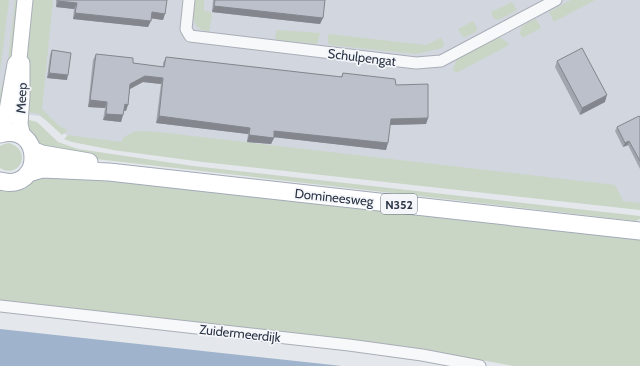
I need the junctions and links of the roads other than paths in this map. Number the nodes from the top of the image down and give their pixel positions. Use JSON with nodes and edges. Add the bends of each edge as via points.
{"nodes":[{"id":1,"x":25,"y":0,"type":"edge"},
{"id":2,"x":189,"y":0,"type":"edge"},
{"id":3,"x":556,"y":0,"type":"edge"},
{"id":4,"x":19,"y":59,"type":"junction"},
{"id":5,"x":0,"y":133,"type":"edge"},
{"id":6,"x":28,"y":144,"type":"junction"},
{"id":7,"x":28,"y":173,"type":"junction"},
{"id":8,"x":0,"y":181,"type":"edge"},
{"id":9,"x":640,"y":224,"type":"edge"},
{"id":10,"x":640,"y":232,"type":"edge"},
{"id":11,"x":0,"y":306,"type":"edge"},
{"id":12,"x":480,"y":366,"type":"edge"}],
"edges":[{"from":1,"to":4,"type":"main road","name":"Meep"},
{"from":2,"to":3,"type":"street","name":"Schulpengat","via":[[186,29],[190,36],[416,63],[441,61]]},
{"from":4,"to":5,"type":"main road","name":"Meep","via":[[15,64],[5,122]]},
{"from":4,"to":6,"type":"main road","name":"Meep","via":[[22,64],[20,124]]},
{"from":5,"to":6,"type":"main road","number":"N352","via":[[12,133]]},
{"from":6,"to":7,"type":"main road","via":[[33,162]]},
{"from":6,"to":9,"type":"main road","name":"Domineesweg","number":"N352","via":[[42,154],[95,164]]},
{"from":7,"to":8,"type":"main road","number":"N352","via":[[14,182]]},
{"from":7,"to":10,"type":"main road","name":"Domineesweg","number":"N352","via":[[42,169],[108,172]]},
{"from":11,"to":12,"type":"street","name":"Zuidermeerdijk","via":[[341,344]]}]}
